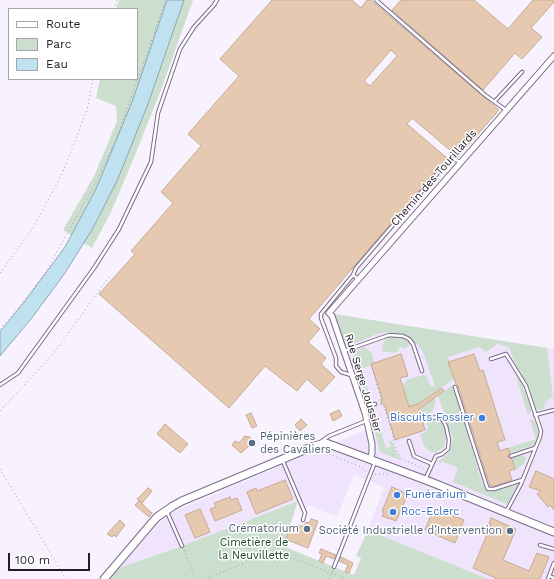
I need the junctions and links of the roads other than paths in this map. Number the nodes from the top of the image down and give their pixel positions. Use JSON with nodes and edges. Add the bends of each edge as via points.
{"nodes":[{"id":1,"x":216,"y":0,"type":"edge"},
{"id":2,"x":376,"y":0,"type":"edge"},
{"id":3,"x":554,"y":56,"type":"edge"},
{"id":4,"x":522,"y":72,"type":"dead end"},
{"id":5,"x":495,"y":101,"type":"junction"},
{"id":6,"x":506,"y":110,"type":"junction"},
{"id":7,"x":460,"y":162,"type":"junction"},
{"id":8,"x":353,"y":275,"type":"junction"},
{"id":9,"x":358,"y":279,"type":"junction"},
{"id":10,"x":329,"y":313,"type":"joint"},
{"id":11,"x":344,"y":351,"type":"junction"},
{"id":12,"x":491,"y":359,"type":"dead end"},
{"id":13,"x":422,"y":372,"type":"dead end"},
{"id":14,"x":352,"y":375,"type":"junction"},
{"id":15,"x":0,"y":385,"type":"edge"},
{"id":16,"x":455,"y":386,"type":"dead end"},
{"id":17,"x":375,"y":404,"type":"dead end"},
{"id":18,"x":363,"y":407,"type":"junction"},
{"id":19,"x":554,"y":410,"type":"edge"},
{"id":20,"x":536,"y":415,"type":"junction"},
{"id":21,"x":428,"y":418,"type":"dead end"},
{"id":22,"x":366,"y":421,"type":"junction"},
{"id":23,"x":409,"y":442,"type":"dead end"},
{"id":24,"x":318,"y":445,"type":"junction"},
{"id":25,"x":536,"y":448,"type":"junction"},
{"id":26,"x":511,"y":456,"type":"dead end"},
{"id":27,"x":282,"y":459,"type":"junction"},
{"id":28,"x":373,"y":461,"type":"junction"},
{"id":29,"x":432,"y":464,"type":"junction"},
{"id":30,"x":425,"y":480,"type":"junction"},
{"id":31,"x":523,"y":480,"type":"junction"},
{"id":32,"x":167,"y":510,"type":"junction"},
{"id":33,"x":505,"y":512,"type":"junction"},
{"id":34,"x":303,"y":520,"type":"dead end"},
{"id":35,"x":554,"y":532,"type":"edge"},
{"id":36,"x":540,"y":544,"type":"dead end"},
{"id":37,"x":182,"y":546,"type":"road end"},
{"id":38,"x":554,"y":549,"type":"edge"},
{"id":39,"x":554,"y":563,"type":"edge"},
{"id":40,"x":334,"y":567,"type":"road end"},
{"id":41,"x":548,"y":577,"type":"edge"},
{"id":42,"x":554,"y":578,"type":"edge"},
{"id":43,"x":104,"y":579,"type":"edge"}],
"edges":[{"from":1,"to":15,"type":"lane","via":[[194,26],[180,49],[158,113],[151,162],[119,229],[18,373]]},
{"from":2,"to":5,"type":"lane"},
{"from":3,"to":6,"type":"street","name":"Chemin des Tourillards"},
{"from":4,"to":5,"type":"lane"},
{"from":5,"to":6,"type":"lane"},
{"from":6,"to":7,"type":"street","name":"Chemin des Tourillards"},
{"from":7,"to":8,"type":"lane","via":[[449,160],[356,268]]},
{"from":7,"to":9,"type":"street","name":"Chemin des Tourillards"},
{"from":8,"to":9,"type":"lane"},
{"from":8,"to":14,"type":"lane","via":[[321,314],[336,358],[336,366],[341,372]]},
{"from":9,"to":10,"type":"street","name":"Chemin des Tourillards"},
{"from":10,"to":11,"type":"street","name":"Rue Serge Joussier"},
{"from":11,"to":13,"type":"lane","via":[[389,335],[403,336],[413,344]]},
{"from":11,"to":14,"type":"street","name":"Rue Serge Joussier"},
{"from":12,"to":20,"type":"lane","via":[[506,354],[526,386]]},
{"from":14,"to":18,"type":"street","name":"Rue Serge Joussier"},
{"from":16,"to":31,"type":"lane","via":[[488,489]]},
{"from":17,"to":18,"type":"lane"},
{"from":18,"to":22,"type":"street","name":"Rue Serge Joussier"},
{"from":19,"to":20,"type":"lane"},
{"from":20,"to":25,"type":"lane","via":[[541,431]]},
{"from":21,"to":29,"type":"lane","via":[[442,416],[449,440],[448,449],[436,456]]},
{"from":22,"to":24,"type":"lane","via":[[329,436]]},
{"from":22,"to":28,"type":"street","name":"Rue Serge Joussier"},
{"from":23,"to":29,"type":"lane","via":[[414,456]]},
{"from":24,"to":27,"type":"street"},
{"from":24,"to":28,"type":"street","via":[[326,443]]},
{"from":25,"to":26,"type":"lane"},
{"from":25,"to":31,"type":"lane"},
{"from":27,"to":32,"type":"street","via":[[182,500]]},
{"from":27,"to":34,"type":"lane","via":[[305,513]]},
{"from":28,"to":30,"type":"street"},
{"from":28,"to":40,"type":"lane","via":[[371,474]]},
{"from":29,"to":30,"type":"lane"},
{"from":30,"to":33,"type":"street"},
{"from":31,"to":33,"type":"lane"},
{"from":32,"to":37,"type":"lane"},
{"from":32,"to":43,"type":"street","via":[[150,525]]},
{"from":33,"to":35,"type":"street"},
{"from":36,"to":38,"type":"lane"},
{"from":39,"to":41,"type":"lane"},
{"from":41,"to":42,"type":"lane"}]}
